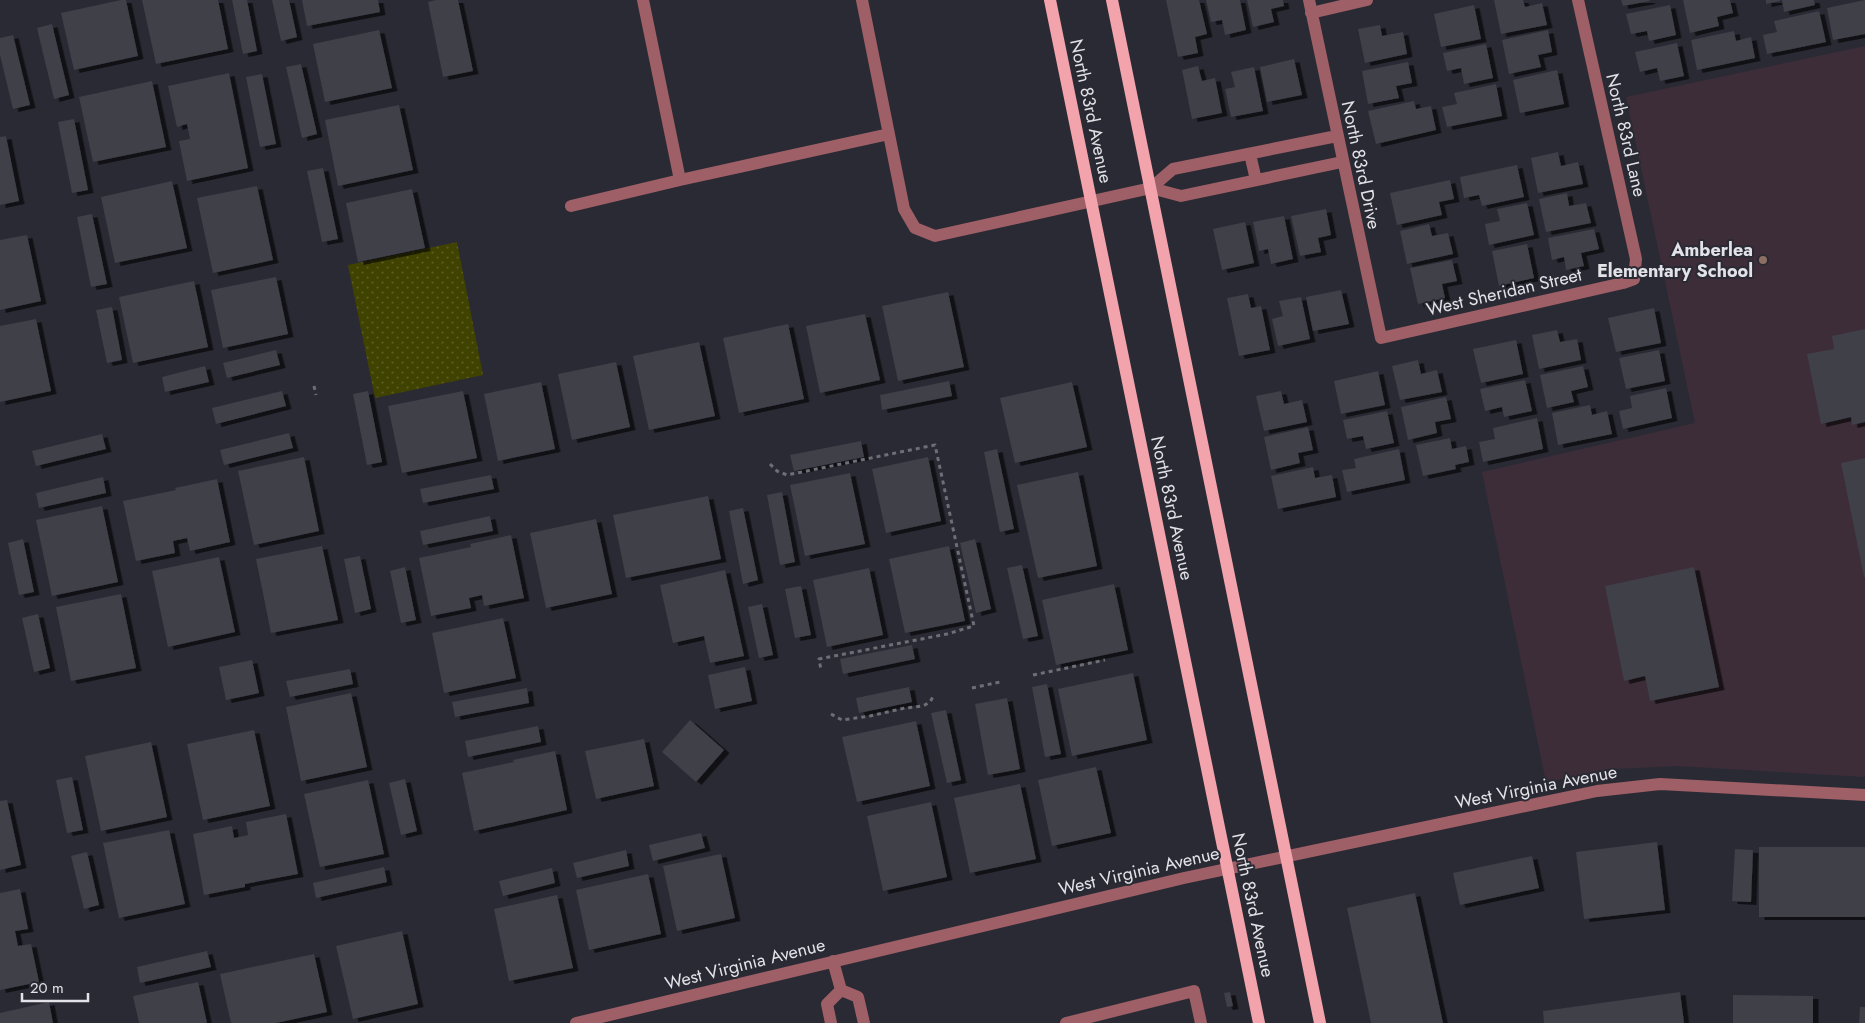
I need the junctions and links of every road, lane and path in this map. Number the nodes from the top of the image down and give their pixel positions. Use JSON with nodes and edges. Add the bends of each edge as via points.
{"nodes":[{"id":1,"x":643,"y":0,"type":"edge"},
{"id":2,"x":862,"y":0,"type":"edge"},
{"id":3,"x":1050,"y":0,"type":"edge"},
{"id":4,"x":1112,"y":0,"type":"edge"},
{"id":5,"x":1368,"y":0,"type":"edge"},
{"id":6,"x":1578,"y":0,"type":"edge"},
{"id":7,"x":1310,"y":6,"type":"edge"},
{"id":8,"x":889,"y":134,"type":"junction"},
{"id":9,"x":1336,"y":136,"type":"junction"},
{"id":10,"x":1250,"y":154,"type":"junction"},
{"id":11,"x":1342,"y":162,"type":"junction"},
{"id":12,"x":680,"y":180,"type":"junction"},
{"id":13,"x":1256,"y":180,"type":"junction"},
{"id":14,"x":1151,"y":188,"type":"junction"},
{"id":15,"x":1091,"y":200,"type":"junction"},
{"id":16,"x":571,"y":206,"type":"dead end"},
{"id":17,"x":1634,"y":279,"type":"joint"},
{"id":18,"x":1381,"y":338,"type":"joint"},
{"id":19,"x":314,"y":386,"type":"dead end"},
{"id":20,"x":316,"y":395,"type":"dead end"},
{"id":21,"x":770,"y":464,"type":"dead end"},
{"id":22,"x":1105,"y":660,"type":"dead end"},
{"id":23,"x":821,"y":670,"type":"dead end"},
{"id":24,"x":1033,"y":675,"type":"dead end"},
{"id":25,"x":1000,"y":682,"type":"dead end"},
{"id":26,"x":972,"y":688,"type":"dead end"},
{"id":27,"x":934,"y":695,"type":"dead end"},
{"id":28,"x":831,"y":714,"type":"dead end"},
{"id":29,"x":1865,"y":795,"type":"edge"},
{"id":30,"x":1286,"y":856,"type":"junction"},
{"id":31,"x":1227,"y":869,"type":"junction"},
{"id":32,"x":833,"y":961,"type":"junction"},
{"id":33,"x":841,"y":990,"type":"junction"},
{"id":34,"x":576,"y":1023,"type":"edge"},
{"id":35,"x":831,"y":1023,"type":"edge"},
{"id":36,"x":864,"y":1023,"type":"edge"},
{"id":37,"x":1066,"y":1023,"type":"edge"},
{"id":38,"x":1201,"y":1023,"type":"edge"},
{"id":39,"x":1259,"y":1023,"type":"edge"},
{"id":40,"x":1320,"y":1023,"type":"edge"}],
"edges":[{"from":1,"to":12,"type":"street"},
{"from":2,"to":8,"type":"street"},
{"from":3,"to":15,"type":"main road","name":"North 83rd Avenue"},
{"from":4,"to":14,"type":"main road"},
{"from":5,"to":7,"type":"street"},
{"from":6,"to":17,"type":"street","name":"North 83rd Lane","via":[[1636,259]]},
{"from":7,"to":9,"type":"street","name":"North 83rd Drive"},
{"from":8,"to":12,"type":"street"},
{"from":8,"to":15,"type":"street","via":[[904,209],[916,228],[936,236]]},
{"from":9,"to":10,"type":"street"},
{"from":9,"to":11,"type":"street","name":"North 83rd Drive"},
{"from":10,"to":13,"type":"street"},
{"from":10,"to":14,"type":"street","via":[[1173,169]]},
{"from":11,"to":13,"type":"street"},
{"from":11,"to":18,"type":"street","name":"North 83rd Drive"},
{"from":12,"to":16,"type":"street"},
{"from":13,"to":14,"type":"street","via":[[1181,196]]},
{"from":14,"to":15,"type":"street"},
{"from":14,"to":30,"type":"main road"},
{"from":15,"to":31,"type":"main road","name":"North 83rd Avenue"},
{"from":17,"to":18,"type":"street","name":"West Sheridan Street"},
{"from":19,"to":20,"type":"path"},
{"from":21,"to":23,"type":"path","via":[[787,475],[934,445],[974,626],[819,659]]},
{"from":22,"to":24,"type":"path"},
{"from":25,"to":26,"type":"path"},
{"from":27,"to":28,"type":"path","via":[[923,706],[870,716],[842,720]]},
{"from":29,"to":30,"type":"street","name":"West Virginia Avenue","via":[[1660,784],[1597,791]]},
{"from":30,"to":31,"type":"street","name":"West Virginia Avenue"},
{"from":30,"to":40,"type":"main road"},
{"from":31,"to":32,"type":"street","name":"West Virginia Avenue"},
{"from":31,"to":39,"type":"main road","name":"North 83rd Avenue"},
{"from":32,"to":33,"type":"street"},
{"from":32,"to":34,"type":"street","name":"West Virginia Avenue"},
{"from":33,"to":35,"type":"street","via":[[827,1004]]},
{"from":33,"to":36,"type":"street","via":[[858,997]]},
{"from":37,"to":38,"type":"street","via":[[1194,991]]}]}
